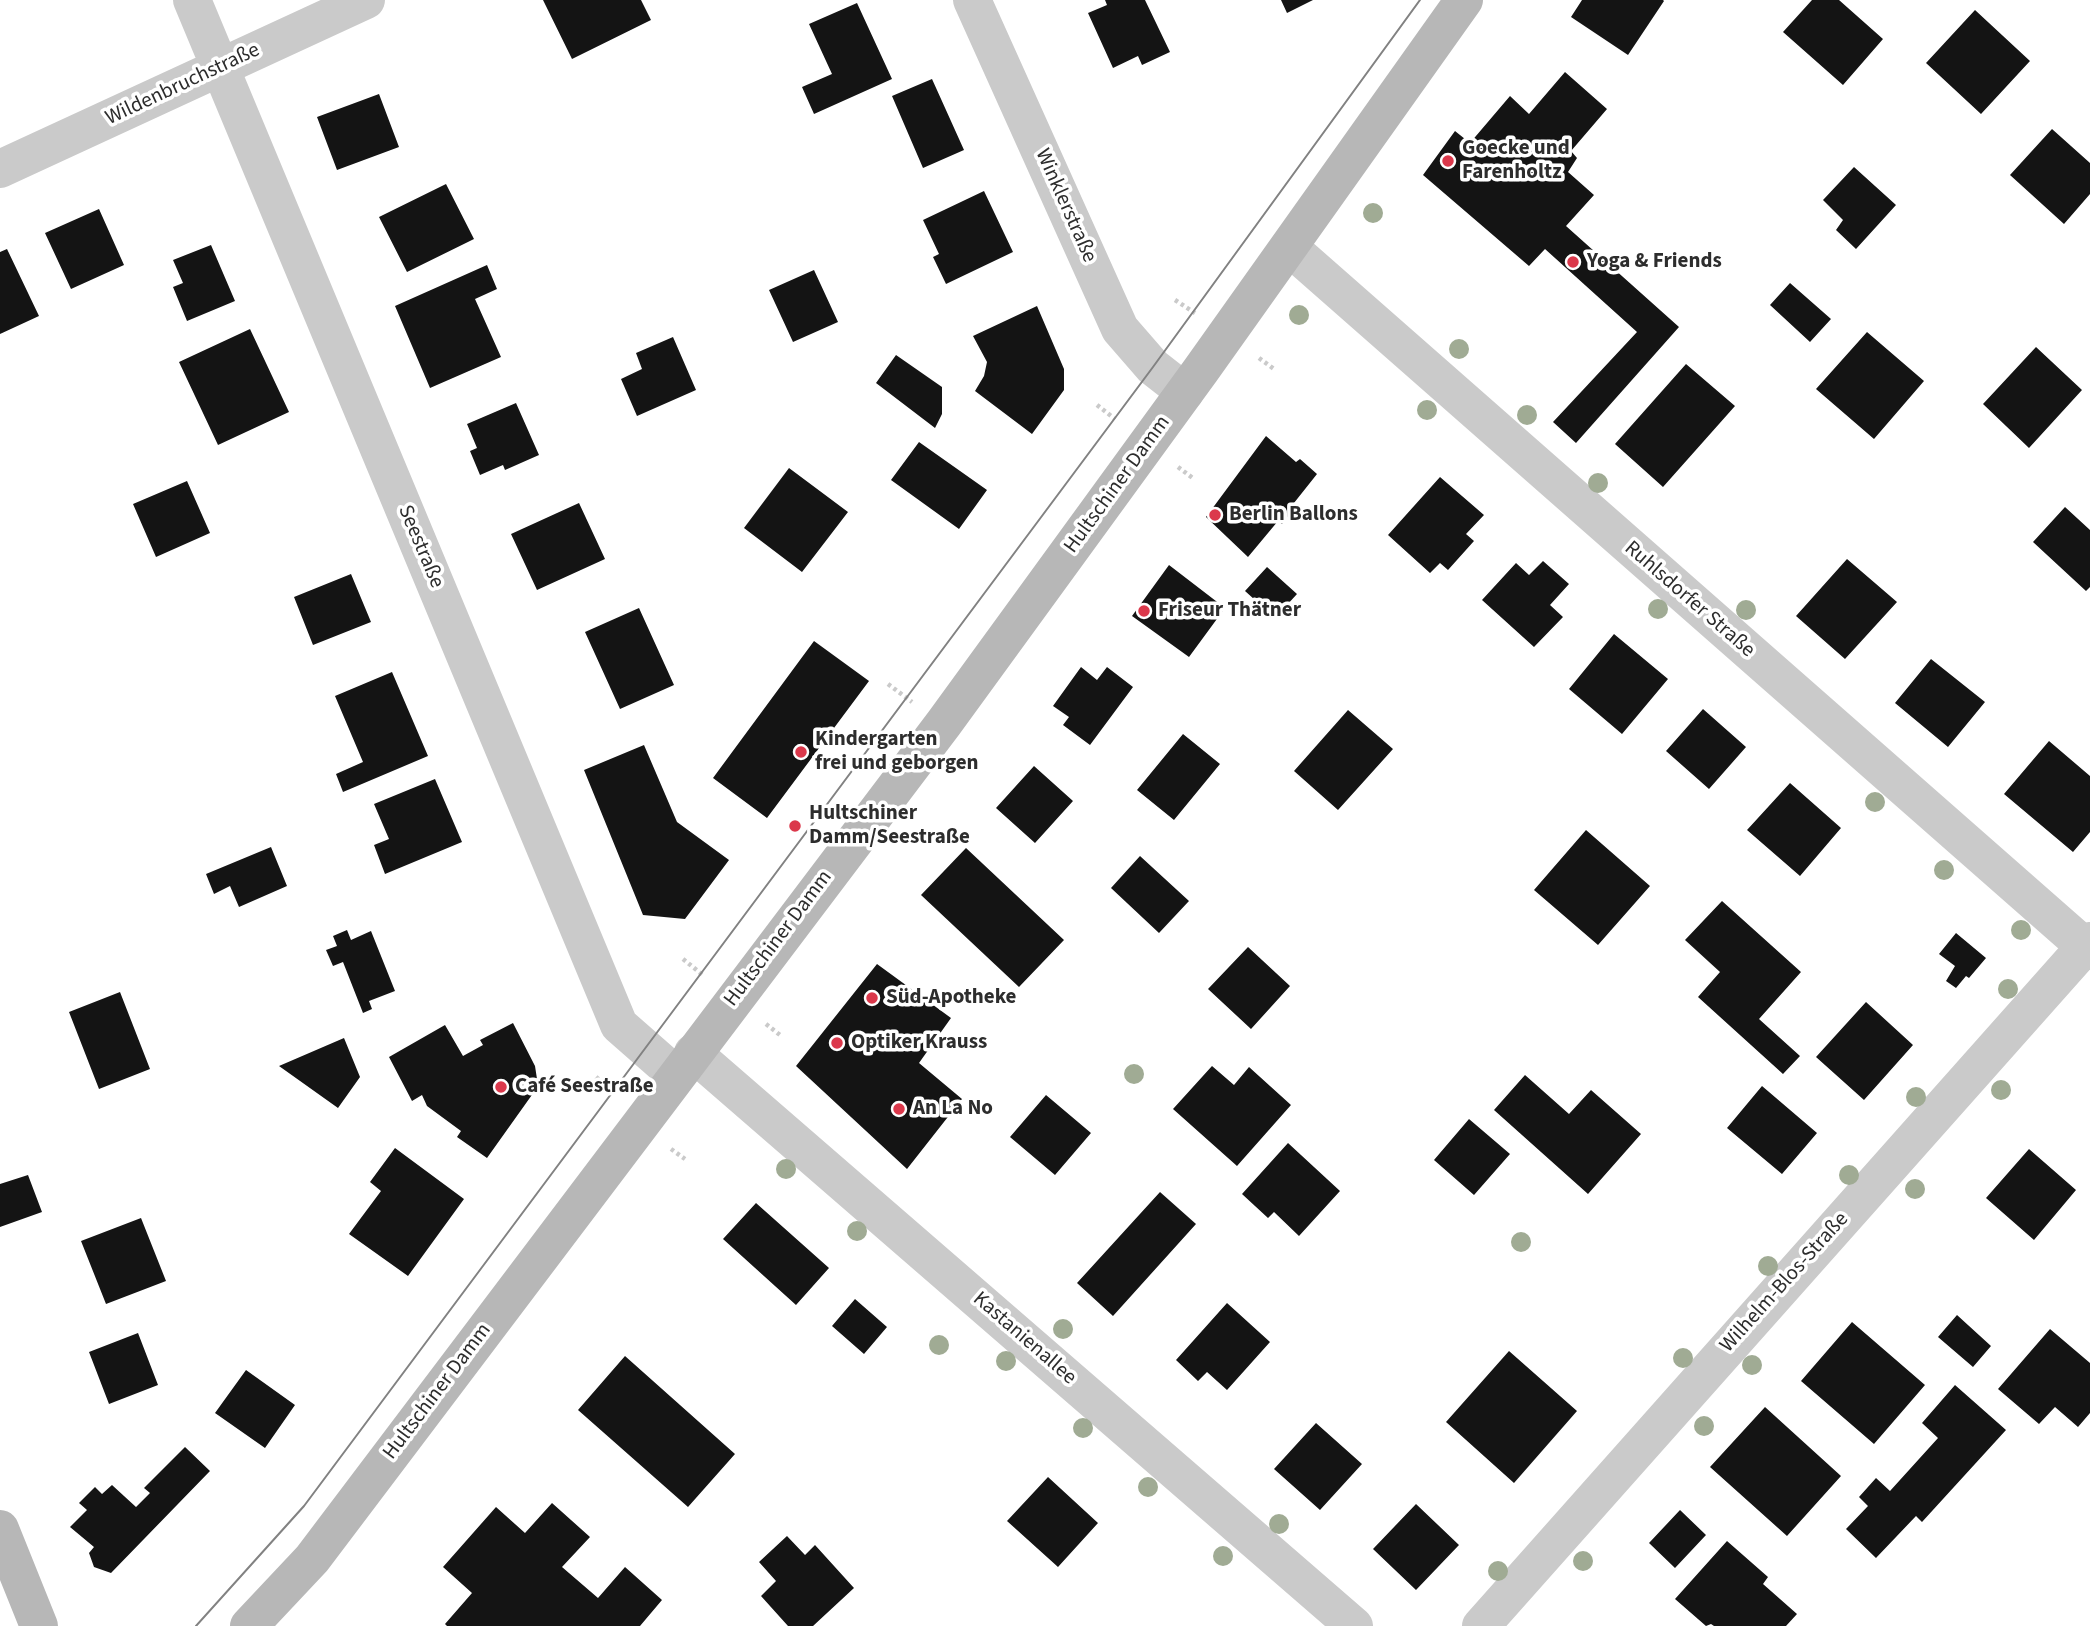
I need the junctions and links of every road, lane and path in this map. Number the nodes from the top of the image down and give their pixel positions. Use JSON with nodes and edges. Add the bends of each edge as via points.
{"nodes":[{"id":1,"x":192,"y":0,"type":"edge"},
{"id":2,"x":366,"y":0,"type":"edge"},
{"id":3,"x":972,"y":0,"type":"edge"},
{"id":4,"x":1464,"y":0,"type":"edge"},
{"id":5,"x":220,"y":68,"type":"junction"},
{"id":6,"x":0,"y":169,"type":"edge"},
{"id":7,"x":1289,"y":247,"type":"junction"},
{"id":8,"x":1185,"y":392,"type":"junction"},
{"id":9,"x":2088,"y":946,"type":"edge"},
{"id":10,"x":685,"y":1064,"type":"junction"},
{"id":11,"x":0,"y":1529,"type":"edge"},
{"id":12,"x":39,"y":1626,"type":"edge"},
{"id":13,"x":249,"y":1626,"type":"edge"},
{"id":14,"x":1354,"y":1626,"type":"edge"},
{"id":15,"x":1481,"y":1626,"type":"edge"}],
"edges":[{"from":1,"to":5,"type":"street","name":"Seestraße"},
{"from":2,"to":5,"type":"street","name":"Wildenbruchstraße"},
{"from":3,"to":8,"type":"street","name":"Winklerstraße","via":[[1120,329],[1153,367]]},
{"from":4,"to":7,"type":"main road","name":"Hultschiner Damm"},
{"from":5,"to":6,"type":"street","name":"Wildenbruchstraße"},
{"from":5,"to":10,"type":"street","name":"Seestraße","via":[[619,1025]]},
{"from":7,"to":8,"type":"main road","name":"Hultschiner Damm"},
{"from":7,"to":9,"type":"street","name":"Ruhlsdorfer Straße"},
{"from":8,"to":10,"type":"main road","name":"Hultschiner Damm","via":[[944,723]]},
{"from":9,"to":15,"type":"street","name":"Wilhelm-Blos-Straße"},
{"from":10,"to":13,"type":"main road","name":"Hultschiner Damm","via":[[312,1559]]},
{"from":10,"to":14,"type":"street","name":"Kastanienallee"},
{"from":11,"to":12,"type":"main road"}]}
